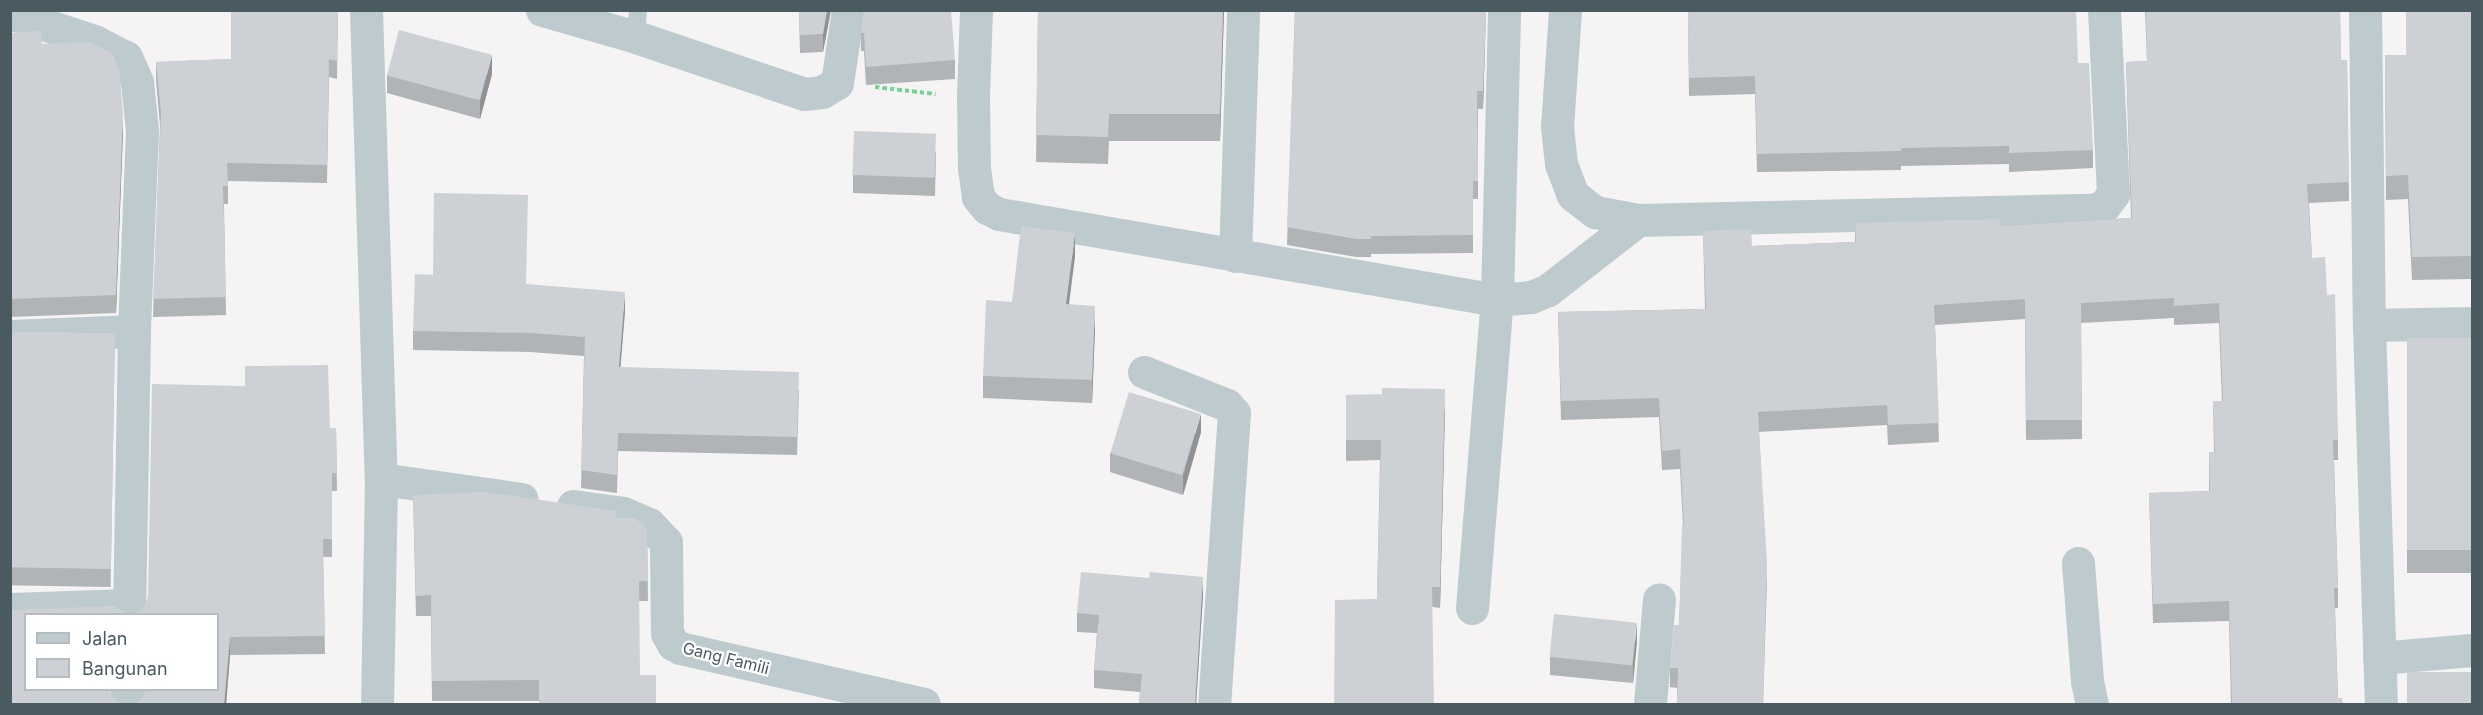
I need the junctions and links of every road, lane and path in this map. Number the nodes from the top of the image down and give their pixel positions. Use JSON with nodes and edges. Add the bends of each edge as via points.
{"nodes":[{"id":1,"x":366,"y":10,"type":"edge"},
{"id":2,"x":542,"y":10,"type":"edge"},
{"id":3,"x":848,"y":10,"type":"edge"},
{"id":4,"x":976,"y":10,"type":"edge"},
{"id":5,"x":1243,"y":10,"type":"edge"},
{"id":6,"x":1504,"y":10,"type":"edge"},
{"id":7,"x":1565,"y":10,"type":"edge"},
{"id":8,"x":2104,"y":10,"type":"edge"},
{"id":9,"x":2365,"y":10,"type":"edge"},
{"id":10,"x":10,"y":13,"type":"edge"},
{"id":11,"x":637,"y":23,"type":"edge"},
{"id":12,"x":837,"y":83,"type":"junction"},
{"id":13,"x":973,"y":98,"type":"junction"},
{"id":14,"x":1638,"y":220,"type":"junction"},
{"id":15,"x":1235,"y":256,"type":"junction"},
{"id":16,"x":1497,"y":300,"type":"junction"},
{"id":17,"x":2472,"y":322,"type":"edge"},
{"id":18,"x":2369,"y":325,"type":"junction"},
{"id":19,"x":134,"y":330,"type":"junction"},
{"id":20,"x":10,"y":336,"type":"edge"},
{"id":21,"x":1144,"y":372,"type":"dead end"},
{"id":22,"x":381,"y":479,"type":"junction"},
{"id":23,"x":2078,"y":563,"type":"dead end"},
{"id":24,"x":1659,"y":599,"type":"dead end"},
{"id":25,"x":1472,"y":608,"type":"dead end"},
{"id":26,"x":10,"y":609,"type":"edge"},
{"id":27,"x":129,"y":610,"type":"edge"},
{"id":28,"x":2472,"y":650,"type":"edge"},
{"id":29,"x":2379,"y":658,"type":"junction"},
{"id":30,"x":377,"y":705,"type":"edge"},
{"id":31,"x":924,"y":705,"type":"edge"},
{"id":32,"x":1214,"y":705,"type":"edge"},
{"id":33,"x":1650,"y":705,"type":"edge"},
{"id":34,"x":2092,"y":705,"type":"edge"},
{"id":35,"x":2381,"y":705,"type":"edge"}],
"edges":[{"from":1,"to":22,"type":"street"},
{"from":2,"to":11,"type":"street"},
{"from":3,"to":12,"type":"street"},
{"from":4,"to":13,"type":"street"},
{"from":5,"to":15,"type":"street"},
{"from":6,"to":16,"type":"street"},
{"from":7,"to":14,"type":"street","via":[[1557,126],[1561,164],[1573,195],[1595,212]]},
{"from":8,"to":14,"type":"street","via":[[2113,194],[2104,206],[2093,210]]},
{"from":9,"to":18,"type":"street"},
{"from":10,"to":19,"type":"street","via":[[94,41],[126,57],[137,82],[142,130]]},
{"from":11,"to":12,"type":"street","via":[[804,94],[822,92]]},
{"from":12,"to":13,"type":"path"},
{"from":13,"to":15,"type":"street","via":[[974,168],[978,197],[987,208],[999,214]]},
{"from":14,"to":16,"type":"street","via":[[1548,290],[1531,297]]},
{"from":15,"to":16,"type":"street"},
{"from":16,"to":25,"type":"street"},
{"from":17,"to":18,"type":"street"},
{"from":18,"to":29,"type":"street"},
{"from":19,"to":20,"type":"street"},
{"from":19,"to":27,"type":"street"},
{"from":21,"to":32,"type":"street","via":[[1227,405],[1234,413]]},
{"from":22,"to":30,"type":"street"},
{"from":22,"to":31,"type":"street","name":"Gang Famili","via":[[623,513],[649,524],[666,542],[667,633],[673,644]]},
{"from":23,"to":34,"type":"street"},
{"from":24,"to":33,"type":"street"},
{"from":26,"to":27,"type":"street"},
{"from":28,"to":29,"type":"street"},
{"from":29,"to":35,"type":"street"}]}
